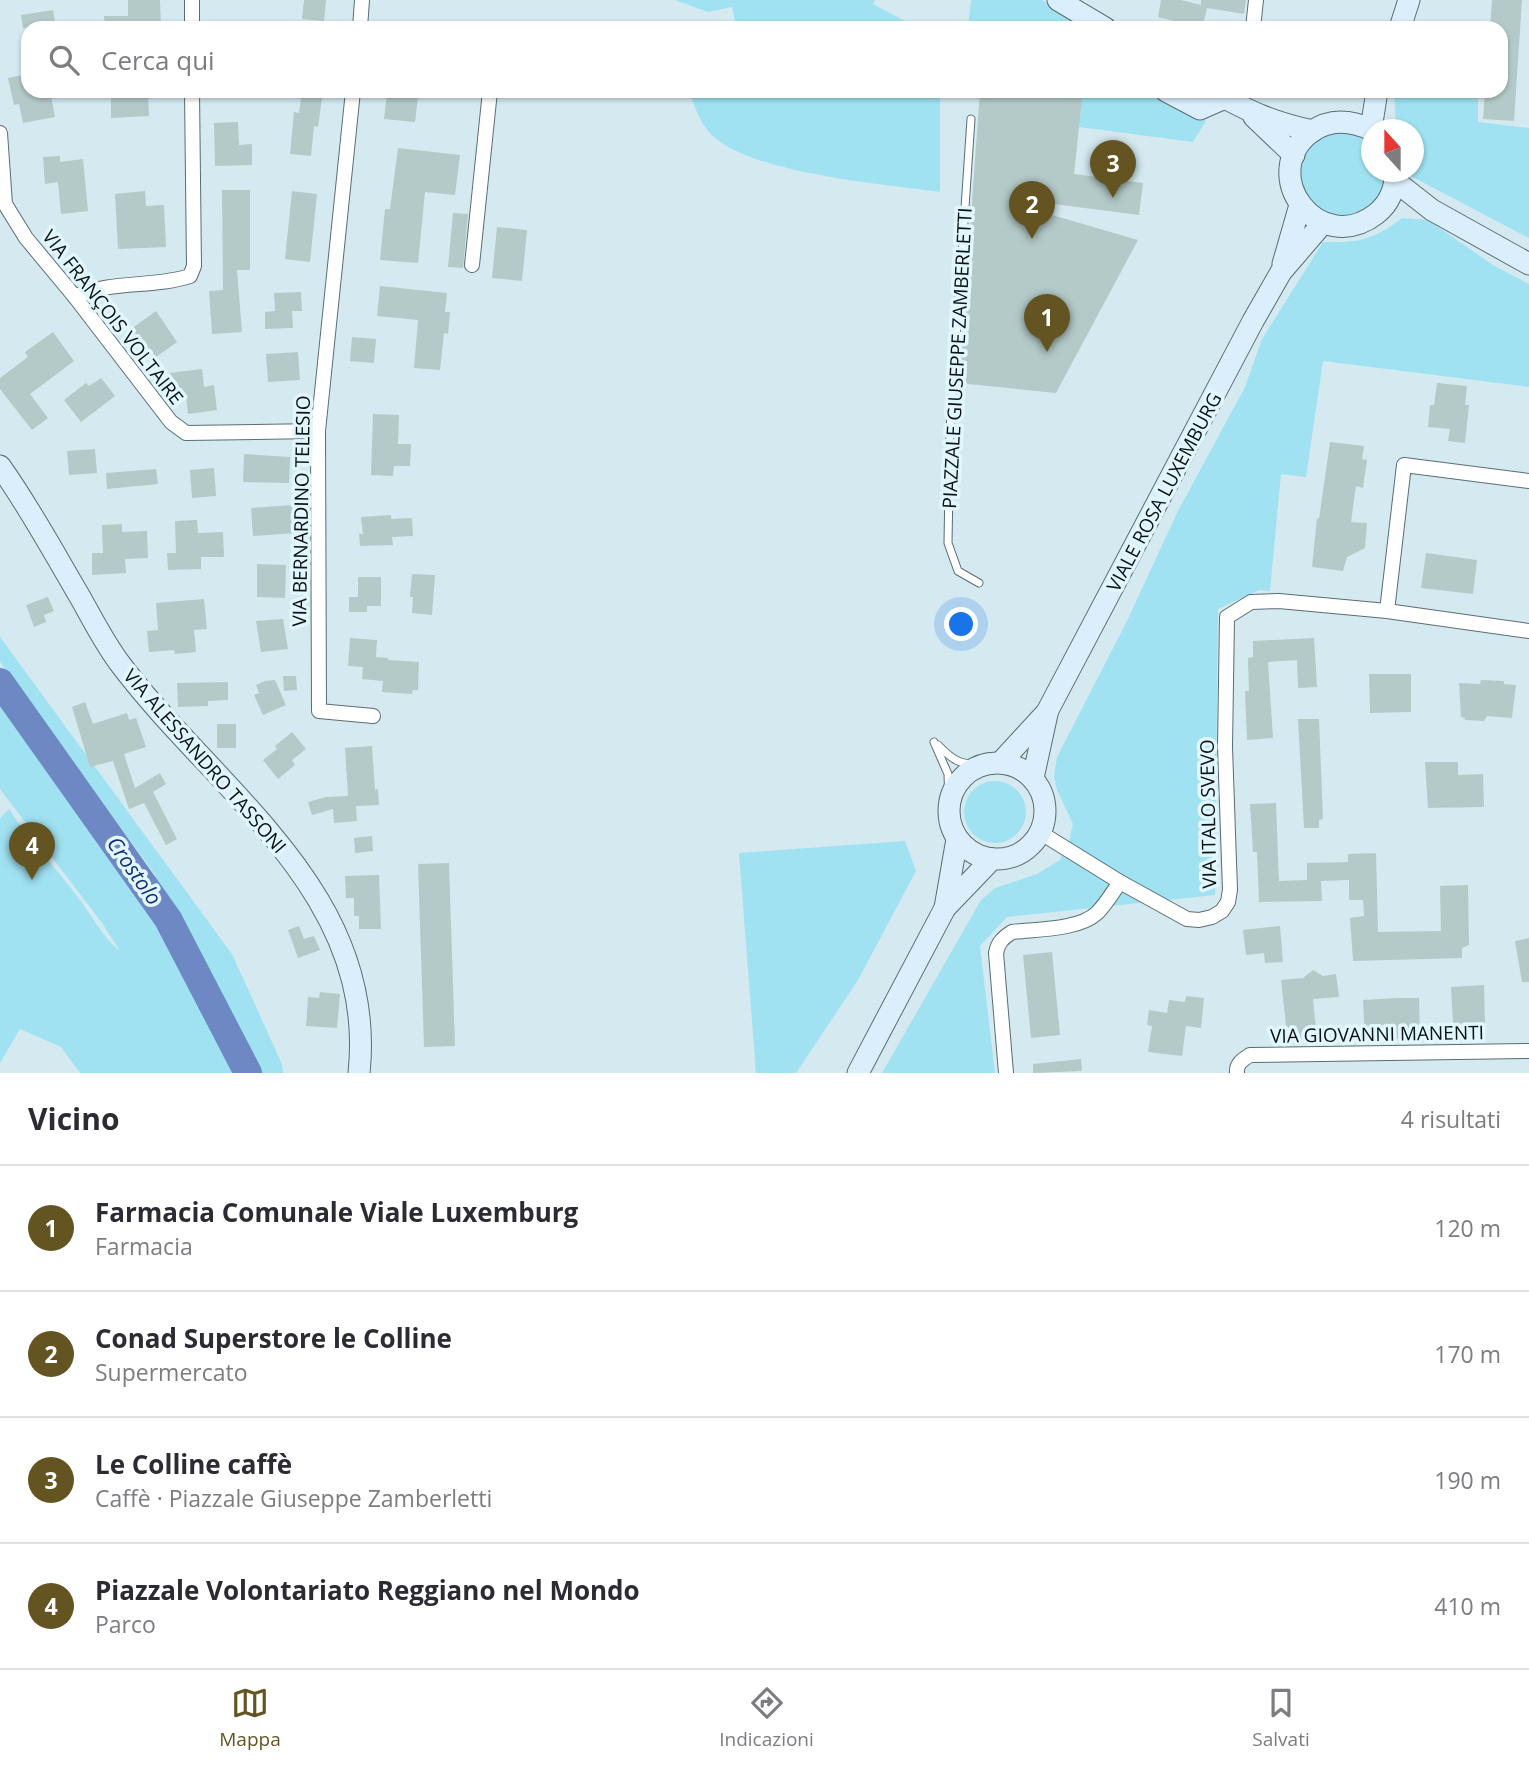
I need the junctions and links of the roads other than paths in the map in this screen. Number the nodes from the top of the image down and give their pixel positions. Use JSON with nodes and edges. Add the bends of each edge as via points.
{"nodes":[{"id":1,"x":192,"y":0,"type":"edge"},
{"id":2,"x":362,"y":0,"type":"edge"},
{"id":3,"x":1058,"y":0,"type":"edge"},
{"id":4,"x":1256,"y":0,"type":"edge"},
{"id":5,"x":1409,"y":0,"type":"edge"},
{"id":6,"x":192,"y":21,"type":"edge"},
{"id":7,"x":360,"y":21,"type":"edge"},
{"id":8,"x":1093,"y":21,"type":"edge"},
{"id":9,"x":1254,"y":21,"type":"edge"},
{"id":10,"x":1402,"y":21,"type":"edge"},
{"id":11,"x":192,"y":98,"type":"edge"},
{"id":12,"x":353,"y":98,"type":"edge"},
{"id":13,"x":488,"y":98,"type":"edge"},
{"id":14,"x":1179,"y":98,"type":"edge"},
{"id":15,"x":1215,"y":98,"type":"edge"},
{"id":16,"x":1224,"y":98,"type":"edge"},
{"id":17,"x":1369,"y":98,"type":"edge"},
{"id":18,"x":1374,"y":98,"type":"edge"},
{"id":19,"x":1250,"y":113,"type":"junction"},
{"id":20,"x":971,"y":119,"type":"dead end"},
{"id":21,"x":1372,"y":119,"type":"edge"},
{"id":22,"x":1349,"y":121,"type":"junction"},
{"id":23,"x":1361,"y":126,"type":"edge"},
{"id":24,"x":1313,"y":131,"type":"junction"},
{"id":25,"x":0,"y":133,"type":"edge"},
{"id":26,"x":1294,"y":155,"type":"junction"},
{"id":27,"x":1394,"y":182,"type":"edge"},
{"id":28,"x":1402,"y":182,"type":"edge"},
{"id":29,"x":2,"y":204,"type":"edge"},
{"id":30,"x":1300,"y":205,"type":"junction"},
{"id":31,"x":1385,"y":205,"type":"junction"},
{"id":32,"x":1432,"y":210,"type":"junction"},
{"id":33,"x":1324,"y":223,"type":"junction"},
{"id":34,"x":1529,"y":264,"type":"edge"},
{"id":35,"x":472,"y":265,"type":"dead end"},
{"id":36,"x":1281,"y":272,"type":"junction"},
{"id":37,"x":75,"y":297,"type":"junction"},
{"id":38,"x":318,"y":431,"type":"junction"},
{"id":39,"x":0,"y":466,"type":"edge"},
{"id":40,"x":1529,"y":481,"type":"edge"},
{"id":41,"x":979,"y":583,"type":"dead end"},
{"id":42,"x":1387,"y":611,"type":"junction"},
{"id":43,"x":1529,"y":631,"type":"edge"},
{"id":44,"x":1047,"y":712,"type":"junction"},
{"id":45,"x":373,"y":716,"type":"dead end"},
{"id":46,"x":993,"y":763,"type":"junction"},
{"id":47,"x":1033,"y":778,"type":"junction"},
{"id":48,"x":950,"y":803,"type":"junction"},
{"id":49,"x":1041,"y":833,"type":"junction"},
{"id":50,"x":957,"y":839,"type":"junction"},
{"id":51,"x":992,"y":859,"type":"junction"},
{"id":52,"x":1120,"y":882,"type":"junction"},
{"id":53,"x":945,"y":908,"type":"junction"},
{"id":54,"x":1529,"y":1051,"type":"edge"},
{"id":55,"x":359,"y":1073,"type":"edge"},
{"id":56,"x":858,"y":1073,"type":"edge"},
{"id":57,"x":1006,"y":1073,"type":"edge"},
{"id":58,"x":1237,"y":1073,"type":"edge"}],
"edges":[{"from":1,"to":6,"type":"street"},
{"from":2,"to":7,"type":"street"},
{"from":3,"to":8,"type":"street"},
{"from":4,"to":9,"type":"street"},
{"from":5,"to":10,"type":"street"},
{"from":11,"to":37,"type":"street","via":[[194,266],[190,276],[103,287]]},
{"from":12,"to":38,"type":"street","name":"VIA BERNARDINO TELESIO"},
{"from":13,"to":35,"type":"street"},
{"from":14,"to":15,"type":"street","via":[[1200,109]]},
{"from":16,"to":19,"type":"street"},
{"from":17,"to":22,"type":"street"},
{"from":18,"to":21,"type":"street"},
{"from":19,"to":24,"type":"street"},
{"from":19,"to":26,"type":"street"},
{"from":20,"to":41,"type":"lane","name":"PIAZZALE GIUSEPPE ZAMBERLETTI","via":[[950,429],[948,543],[958,571]]},
{"from":22,"to":23,"type":"street"},
{"from":22,"to":24,"type":"street"},
{"from":24,"to":26,"type":"street"},
{"from":25,"to":29,"type":"street","name":"VIA FRANÇOIS VOLTAIRE"},
{"from":26,"to":30,"type":"street","via":[[1291,180]]},
{"from":27,"to":31,"type":"street"},
{"from":28,"to":32,"type":"street"},
{"from":29,"to":37,"type":"street","name":"VIA FRANÇOIS VOLTAIRE"},
{"from":30,"to":33,"type":"street"},
{"from":30,"to":36,"type":"street","name":"VIALE ROSA LUXEMBURG"},
{"from":31,"to":32,"type":"street"},
{"from":31,"to":33,"type":"street","via":[[1354,225]]},
{"from":32,"to":34,"type":"street"},
{"from":33,"to":36,"type":"street","name":"VIALE ROSA LUXEMBURG"},
{"from":36,"to":44,"type":"street","name":"VIALE ROSA LUXEMBURG"},
{"from":37,"to":38,"type":"street","name":"VIA FRANÇOIS VOLTAIRE","via":[[179,430]]},
{"from":38,"to":45,"type":"street","name":"VIA BERNARDINO TELESIO","via":[[319,711]]},
{"from":39,"to":55,"type":"street","name":"VIA ALESSANDRO TASSONI","via":[[120,664],[244,801],[312,888],[346,956],[358,1000]]},
{"from":40,"to":42,"type":"street","via":[[1404,465]]},
{"from":42,"to":43,"type":"street","name":"VIA ITALO SVEVO"},
{"from":42,"to":52,"type":"street","name":"VIA ITALO SVEVO","via":[[1251,602],[1227,617],[1228,902],[1212,917],[1187,919]]},
{"from":44,"to":46,"type":"street","name":"VIALE ROSA LUXEMBURG"},
{"from":44,"to":47,"type":"street","name":"VIALE ROSA LUXEMBURG"},
{"from":46,"to":47,"type":"street","via":[[1024,770]]},
{"from":46,"to":48,"type":"street","name":"VIALE ROSA LUXEMBURG","via":[[962,778]]},
{"from":46,"to":48,"type":"lane","via":[[960,763],[934,742],[948,774]]},
{"from":47,"to":49,"type":"street","via":[[1045,799]]},
{"from":48,"to":50,"type":"street","via":[[949,817]]},
{"from":49,"to":51,"type":"street","via":[[1025,851]]},
{"from":49,"to":52,"type":"street"},
{"from":50,"to":51,"type":"street","via":[[979,856]]},
{"from":50,"to":53,"type":"street"},
{"from":51,"to":53,"type":"street"},
{"from":52,"to":57,"type":"street","via":[[1089,919],[1012,932],[998,944]]},
{"from":53,"to":56,"type":"street"},
{"from":54,"to":58,"type":"street","name":"VIA GIOVANNI MANENTI","via":[[1250,1055],[1242,1060]]}]}
